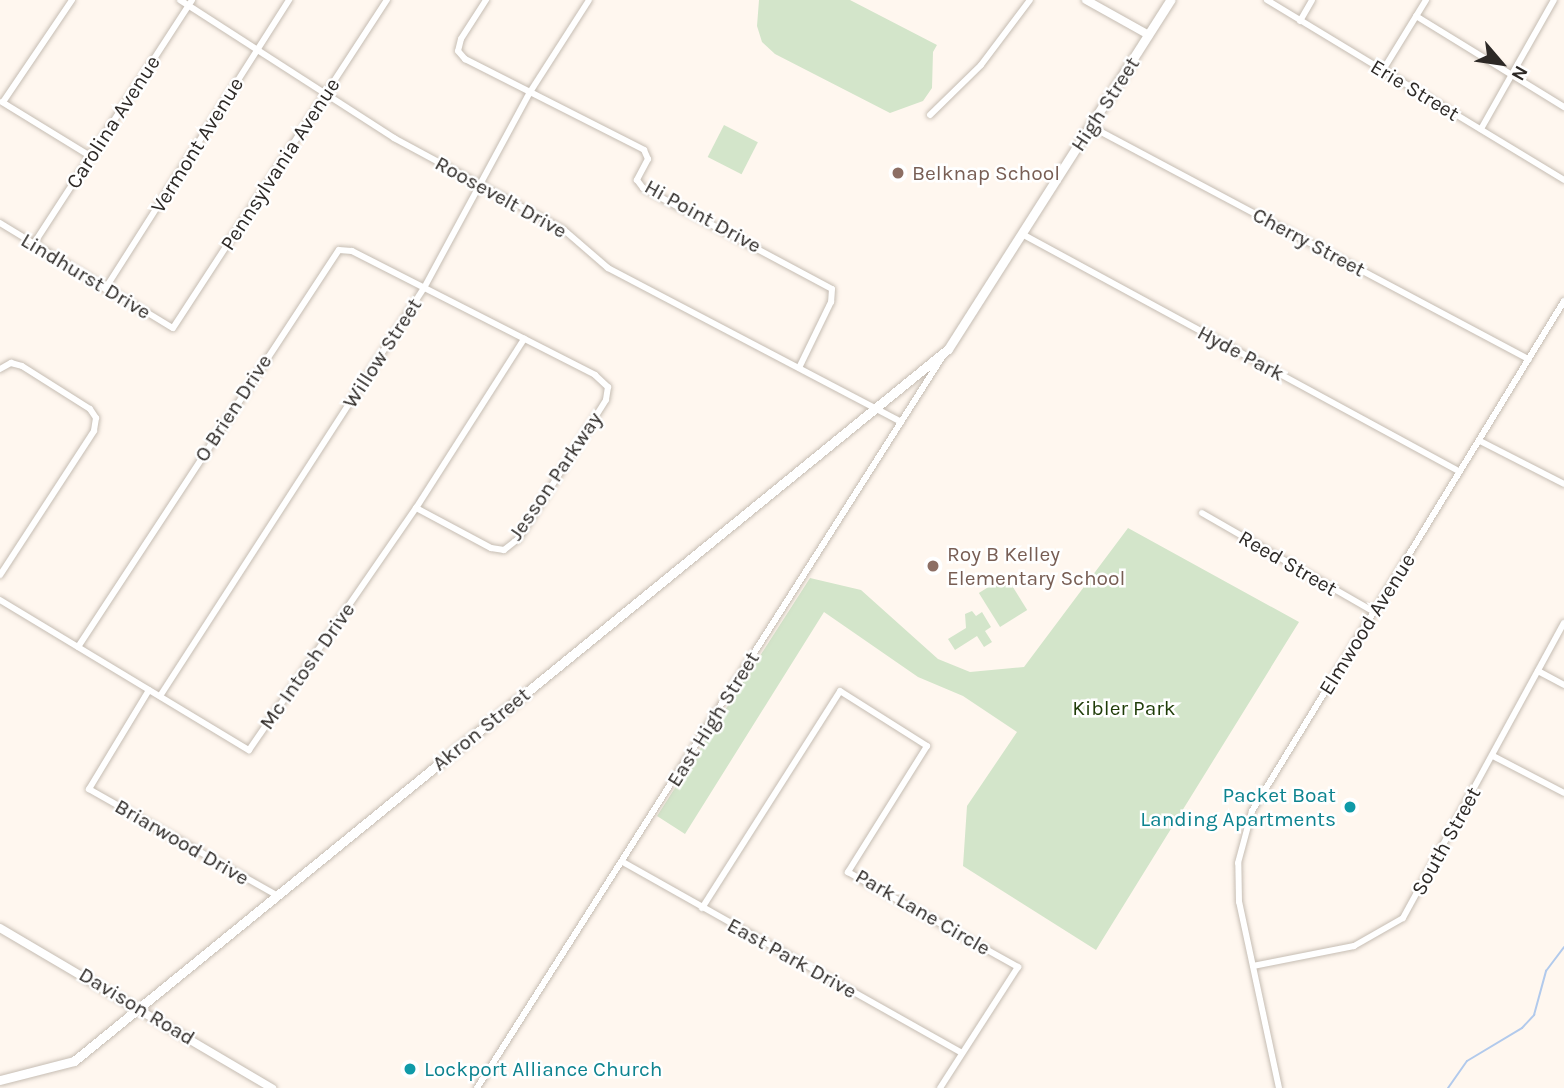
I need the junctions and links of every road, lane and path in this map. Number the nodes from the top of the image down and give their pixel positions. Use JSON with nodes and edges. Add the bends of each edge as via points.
{"nodes":[{"id":1,"x":72,"y":0,"type":"edge"},
{"id":2,"x":180,"y":0,"type":"edge"},
{"id":3,"x":289,"y":0,"type":"edge"},
{"id":4,"x":387,"y":0,"type":"edge"},
{"id":5,"x":486,"y":0,"type":"edge"},
{"id":6,"x":589,"y":0,"type":"edge"},
{"id":7,"x":1030,"y":0,"type":"edge"},
{"id":8,"x":1086,"y":0,"type":"edge"},
{"id":9,"x":1170,"y":0,"type":"edge"},
{"id":10,"x":1267,"y":0,"type":"edge"},
{"id":11,"x":1312,"y":0,"type":"edge"},
{"id":12,"x":1426,"y":0,"type":"edge"},
{"id":13,"x":1554,"y":0,"type":"edge"},
{"id":14,"x":191,"y":3,"type":"edge"},
{"id":15,"x":1416,"y":16,"type":"junction"},
{"id":16,"x":1300,"y":21,"type":"junction"},
{"id":17,"x":1149,"y":34,"type":"junction"},
{"id":18,"x":257,"y":50,"type":"junction"},
{"id":19,"x":1383,"y":70,"type":"junction"},
{"id":20,"x":1512,"y":76,"type":"junction"},
{"id":21,"x":530,"y":92,"type":"junction"},
{"id":22,"x":326,"y":94,"type":"junction"},
{"id":23,"x":2,"y":101,"type":"edge"},
{"id":24,"x":1564,"y":107,"type":"edge"},
{"id":25,"x":930,"y":115,"type":"dead end"},
{"id":26,"x":1090,"y":126,"type":"junction"},
{"id":27,"x":1481,"y":129,"type":"junction"},
{"id":28,"x":90,"y":156,"type":"junction"},
{"id":29,"x":1564,"y":180,"type":"edge"},
{"id":30,"x":480,"y":186,"type":"junction"},
{"id":31,"x":0,"y":223,"type":"edge"},
{"id":32,"x":1022,"y":234,"type":"junction"},
{"id":33,"x":33,"y":245,"type":"junction"},
{"id":34,"x":424,"y":288,"type":"junction"},
{"id":35,"x":105,"y":289,"type":"junction"},
{"id":36,"x":1564,"y":301,"type":"edge"},
{"id":37,"x":173,"y":328,"type":"joint"},
{"id":38,"x":524,"y":339,"type":"junction"},
{"id":39,"x":948,"y":349,"type":"junction"},
{"id":40,"x":1529,"y":359,"type":"junction"},
{"id":41,"x":799,"y":368,"type":"junction"},
{"id":42,"x":0,"y":369,"type":"edge"},
{"id":43,"x":878,"y":408,"type":"junction"},
{"id":44,"x":901,"y":422,"type":"junction"},
{"id":45,"x":1480,"y":441,"type":"junction"},
{"id":46,"x":1460,"y":472,"type":"junction"},
{"id":47,"x":1564,"y":484,"type":"edge"},
{"id":48,"x":416,"y":508,"type":"junction"},
{"id":49,"x":1202,"y":513,"type":"dead end"},
{"id":50,"x":0,"y":575,"type":"edge"},
{"id":51,"x":0,"y":600,"type":"edge"},
{"id":52,"x":1374,"y":612,"type":"junction"},
{"id":53,"x":1564,"y":623,"type":"edge"},
{"id":54,"x":78,"y":647,"type":"junction"},
{"id":55,"x":1538,"y":671,"type":"junction"},
{"id":56,"x":1564,"y":685,"type":"edge"},
{"id":57,"x":149,"y":690,"type":"junction"},
{"id":58,"x":160,"y":696,"type":"junction"},
{"id":59,"x":1493,"y":756,"type":"junction"},
{"id":60,"x":1564,"y":793,"type":"edge"},
{"id":61,"x":623,"y":862,"type":"junction"},
{"id":62,"x":276,"y":895,"type":"junction"},
{"id":63,"x":702,"y":908,"type":"junction"},
{"id":64,"x":0,"y":928,"type":"edge"},
{"id":65,"x":1253,"y":966,"type":"junction"},
{"id":66,"x":139,"y":1006,"type":"junction"},
{"id":67,"x":962,"y":1053,"type":"junction"},
{"id":68,"x":0,"y":1080,"type":"edge"},
{"id":69,"x":272,"y":1088,"type":"edge"},
{"id":70,"x":477,"y":1088,"type":"edge"},
{"id":71,"x":940,"y":1088,"type":"edge"},
{"id":72,"x":1279,"y":1088,"type":"edge"}],
"edges":[{"from":1,"to":23,"type":"street"},
{"from":2,"to":14,"type":"street","name":"Roosevelt Drive"},
{"from":3,"to":18,"type":"street","name":"Vermont Avenue"},
{"from":4,"to":22,"type":"street","name":"Pennsylvania Avenue"},
{"from":5,"to":21,"type":"street","name":"Hi Point Drive","via":[[458,51]]},
{"from":6,"to":21,"type":"street","name":"Willow Street"},
{"from":7,"to":25,"type":"street","via":[[981,65]]},
{"from":8,"to":17,"type":"street"},
{"from":9,"to":17,"type":"main road","name":"High Street"},
{"from":10,"to":16,"type":"street","name":"Erie Street"},
{"from":11,"to":16,"type":"street"},
{"from":12,"to":15,"type":"street"},
{"from":13,"to":20,"type":"street"},
{"from":14,"to":18,"type":"street","name":"Roosevelt Drive"},
{"from":14,"to":28,"type":"street","name":"Carolina Avenue"},
{"from":15,"to":19,"type":"street"},
{"from":15,"to":20,"type":"street"},
{"from":16,"to":19,"type":"street","name":"Erie Street"},
{"from":17,"to":26,"type":"main road","name":"High Street"},
{"from":18,"to":22,"type":"street","name":"Roosevelt Drive"},
{"from":18,"to":35,"type":"street","name":"Vermont Avenue"},
{"from":19,"to":27,"type":"street","name":"Erie Street"},
{"from":20,"to":24,"type":"street"},
{"from":20,"to":27,"type":"street"},
{"from":21,"to":30,"type":"street","name":"Willow Street"},
{"from":21,"to":41,"type":"street","name":"Hi Point Drive","via":[[644,150],[648,159],[637,180],[643,188],[832,289],[831,302]]},
{"from":22,"to":30,"type":"street","name":"Roosevelt Drive"},
{"from":22,"to":37,"type":"street","name":"Pennsylvania Avenue"},
{"from":23,"to":28,"type":"street"},
{"from":26,"to":32,"type":"main road","name":"High Street"},
{"from":26,"to":40,"type":"street","name":"Cherry Street"},
{"from":27,"to":29,"type":"street","name":"Erie Street"},
{"from":28,"to":33,"type":"street","name":"Carolina Avenue"},
{"from":30,"to":34,"type":"street","name":"Willow Street"},
{"from":30,"to":41,"type":"street","name":"Roosevelt Drive","via":[[564,230],[608,268]]},
{"from":31,"to":33,"type":"street","name":"Lindhurst Drive"},
{"from":32,"to":39,"type":"main road","name":"High Street"},
{"from":32,"to":46,"type":"street","name":"Hyde Park"},
{"from":33,"to":35,"type":"street","name":"Lindhurst Drive"},
{"from":34,"to":38,"type":"street","name":"Jesson Parkway"},
{"from":34,"to":54,"type":"street","name":"O Brien Drive","via":[[352,251],[339,250]]},
{"from":34,"to":58,"type":"street","name":"Willow Street"},
{"from":35,"to":37,"type":"street","name":"Lindhurst Drive"},
{"from":36,"to":40,"type":"street","name":"Elmwood Avenue"},
{"from":38,"to":48,"type":"street","name":"Mc Intosh Drive"},
{"from":38,"to":48,"type":"street","name":"Jesson Parkway","via":[[595,375],[608,387],[606,400],[518,539],[504,550],[491,548]]},
{"from":39,"to":43,"type":"main road","name":"Akron Street"},
{"from":39,"to":44,"type":"street","name":"East High Street"},
{"from":40,"to":45,"type":"street","name":"Elmwood Avenue"},
{"from":41,"to":43,"type":"street","name":"Roosevelt Drive"},
{"from":42,"to":50,"type":"street","via":[[11,363],[22,366],[90,409],[96,418],[94,431]]},
{"from":43,"to":44,"type":"street","name":"Roosevelt Drive"},
{"from":43,"to":62,"type":"main road","name":"Akron Street"},
{"from":44,"to":61,"type":"street","name":"East High Street"},
{"from":45,"to":46,"type":"street","name":"Elmwood Avenue"},
{"from":45,"to":47,"type":"street"},
{"from":46,"to":52,"type":"street","name":"Elmwood Avenue"},
{"from":48,"to":58,"type":"street","name":"Mc Intosh Drive","via":[[249,750]]},
{"from":49,"to":52,"type":"street","name":"Reed Street"},
{"from":51,"to":54,"type":"street","name":"Mc Intosh Drive"},
{"from":52,"to":65,"type":"street","name":"Elmwood Avenue","via":[[1252,811],[1238,863],[1239,902]]},
{"from":53,"to":55,"type":"street","name":"South Street"},
{"from":54,"to":57,"type":"street","name":"Mc Intosh Drive"},
{"from":55,"to":56,"type":"street"},
{"from":55,"to":59,"type":"street","name":"South Street"},
{"from":57,"to":58,"type":"street","name":"Mc Intosh Drive"},
{"from":57,"to":62,"type":"street","name":"Briarwood Drive","via":[[89,789]]},
{"from":59,"to":60,"type":"street"},
{"from":59,"to":65,"type":"street","name":"South Street","via":[[1403,918],[1354,946]]},
{"from":61,"to":63,"type":"street","name":"East Park Drive"},
{"from":61,"to":70,"type":"street","name":"East High Street"},
{"from":62,"to":66,"type":"main road","name":"Akron Street"},
{"from":63,"to":67,"type":"street","name":"East Park Drive"},
{"from":63,"to":67,"type":"street","name":"Park Lane Circle","via":[[840,691],[927,746],[848,872],[1018,967]]},
{"from":64,"to":66,"type":"street","name":"Davison Road"},
{"from":65,"to":72,"type":"street","name":"Elmwood Avenue"},
{"from":66,"to":68,"type":"main road","name":"Akron Street","via":[[74,1061]]},
{"from":66,"to":69,"type":"street","name":"Davison Road"},
{"from":67,"to":71,"type":"street","name":"Park Lane Circle"}]}
